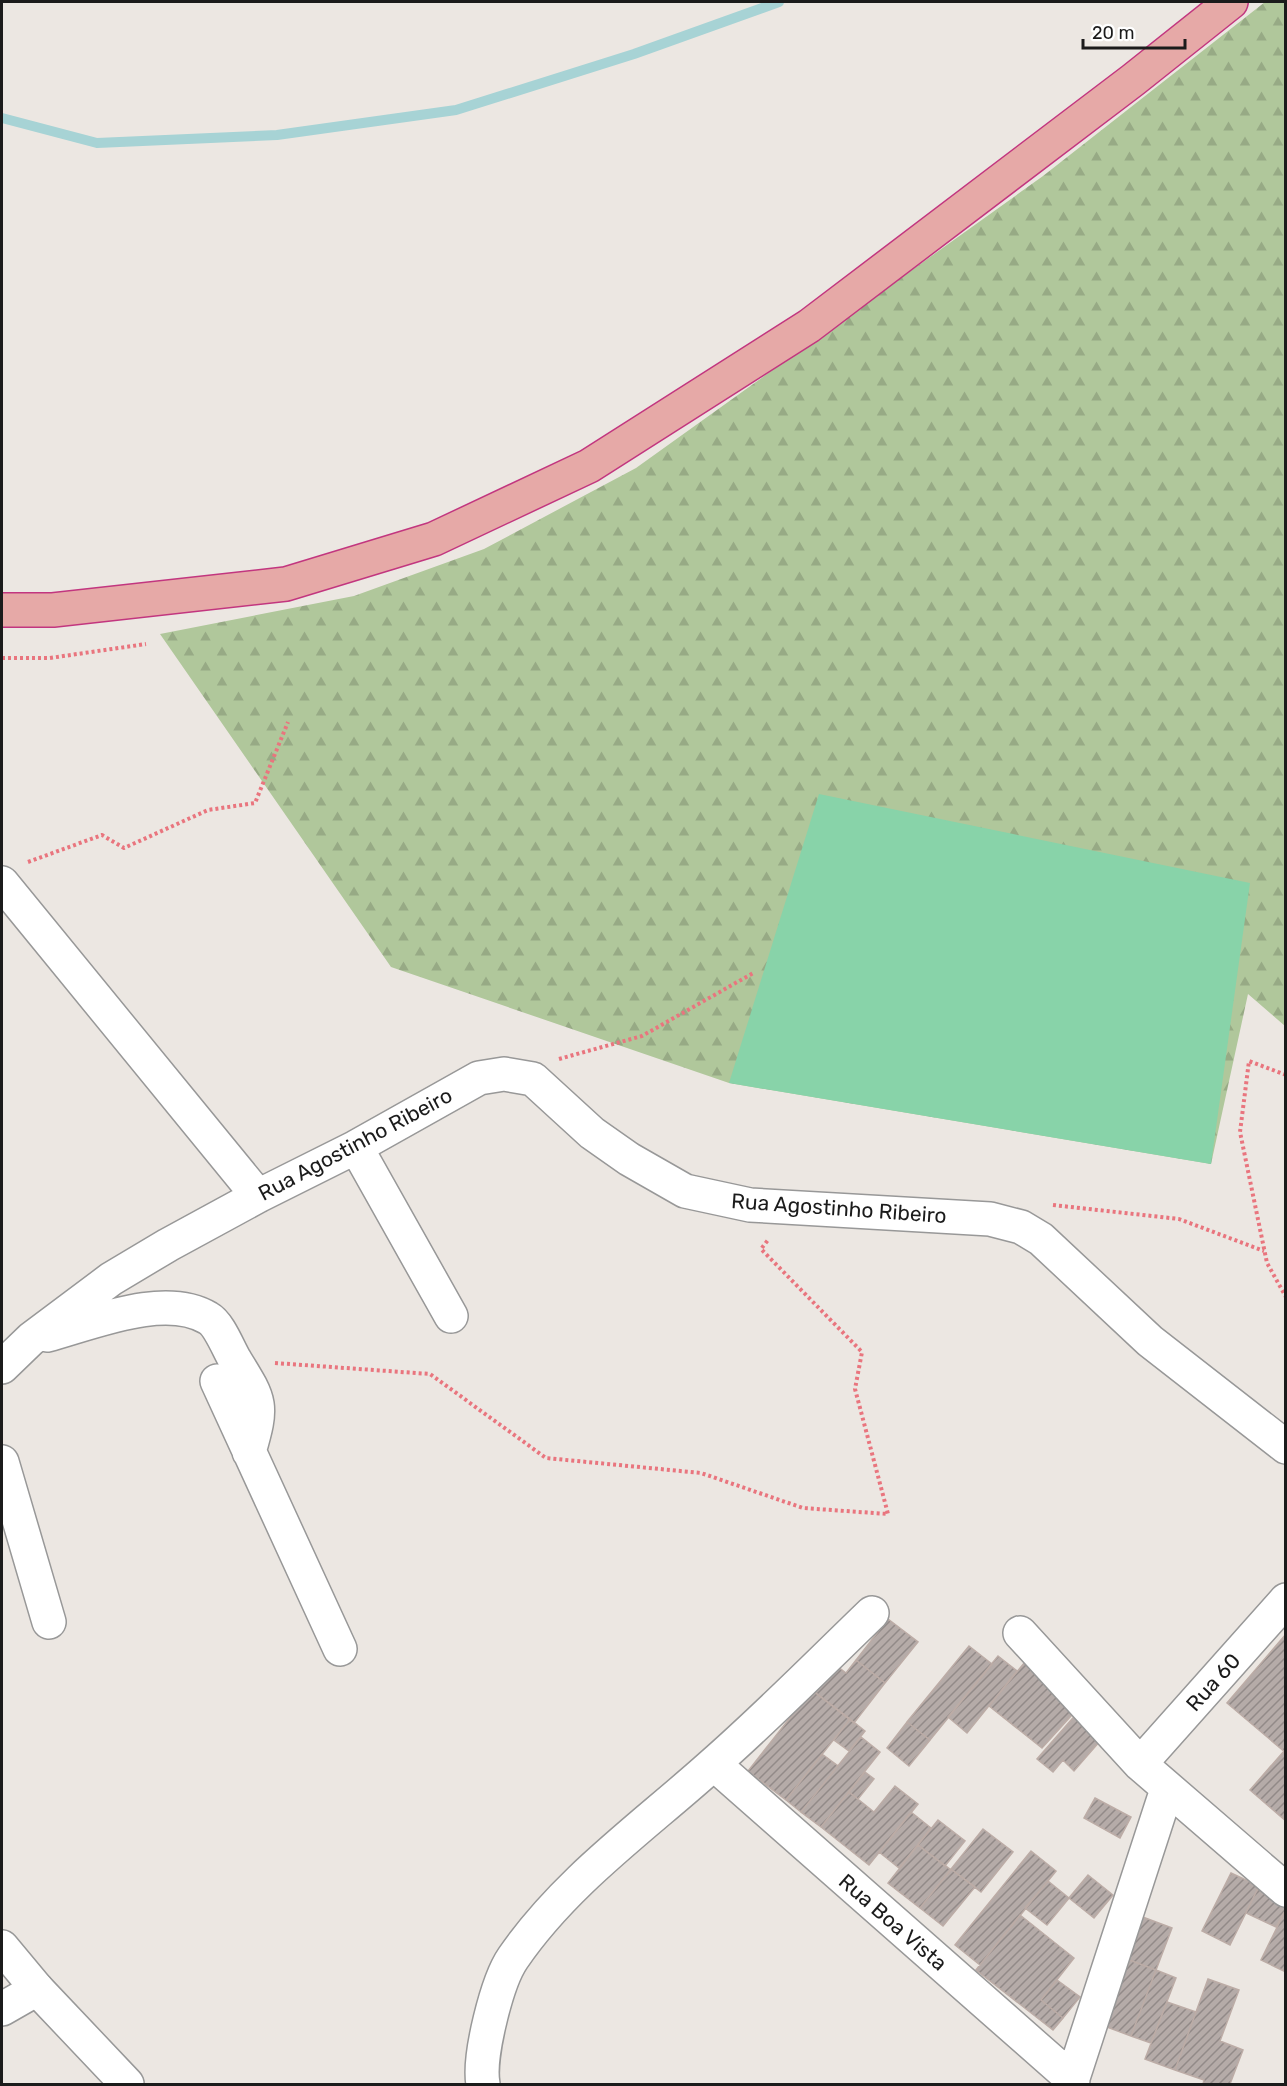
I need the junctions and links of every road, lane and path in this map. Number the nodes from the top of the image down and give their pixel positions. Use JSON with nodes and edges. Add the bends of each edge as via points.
{"nodes":[{"id":1,"x":1231,"y":2,"type":"edge"},
{"id":2,"x":2,"y":610,"type":"edge"},
{"id":3,"x":146,"y":644,"type":"dead end"},
{"id":4,"x":2,"y":658,"type":"edge"},
{"id":5,"x":288,"y":722,"type":"dead end"},
{"id":6,"x":13,"y":873,"type":"edge"},
{"id":7,"x":755,"y":972,"type":"dead end"},
{"id":8,"x":504,"y":1074,"type":"junction"},
{"id":9,"x":1286,"y":1075,"type":"edge"},
{"id":10,"x":356,"y":1147,"type":"junction"},
{"id":11,"x":258,"y":1196,"type":"junction"},
{"id":12,"x":1052,"y":1205,"type":"dead end"},
{"id":13,"x":795,"y":1208,"type":"junction"},
{"id":14,"x":1264,"y":1251,"type":"junction"},
{"id":15,"x":1286,"y":1297,"type":"edge"},
{"id":16,"x":451,"y":1316,"type":"dead end"},
{"id":17,"x":31,"y":1339,"type":"junction"},
{"id":18,"x":2,"y":1367,"type":"edge"},
{"id":19,"x":226,"y":1371,"type":"junction"},
{"id":20,"x":1286,"y":1447,"type":"edge"},
{"id":21,"x":2,"y":1462,"type":"edge"},
{"id":22,"x":1286,"y":1600,"type":"edge"},
{"id":23,"x":873,"y":1613,"type":"dead end"},
{"id":24,"x":49,"y":1622,"type":"dead end"},
{"id":25,"x":1020,"y":1633,"type":"dead end"},
{"id":26,"x":340,"y":1648,"type":"dead end"},
{"id":27,"x":714,"y":1764,"type":"junction"},
{"id":28,"x":1140,"y":1764,"type":"junction"},
{"id":29,"x":1167,"y":1789,"type":"junction"},
{"id":30,"x":1286,"y":1890,"type":"edge"},
{"id":31,"x":2,"y":1947,"type":"edge"},
{"id":32,"x":37,"y":1989,"type":"junction"},
{"id":33,"x":2,"y":2009,"type":"edge"},
{"id":34,"x":483,"y":2081,"type":"edge"},
{"id":35,"x":1072,"y":2083,"type":"edge"},
{"id":36,"x":127,"y":2085,"type":"edge"}],
"edges":[{"from":1,"to":2,"type":"highway","via":[[809,326],[590,466],[434,539],[286,584],[53,610]]},
{"from":3,"to":4,"type":"path","via":[[50,658]]},
{"from":5,"to":6,"type":"path","via":[[255,803],[208,810],[124,848],[102,835]]},
{"from":6,"to":11,"type":"street"},
{"from":7,"to":8,"type":"path","via":[[642,1036]]},
{"from":8,"to":10,"type":"street","name":"Rua Agostinho Ribeiro","via":[[479,1078]]},
{"from":8,"to":13,"type":"street","name":"Rua Agostinho Ribeiro","via":[[533,1079],[592,1133],[686,1191],[750,1205]]},
{"from":9,"to":14,"type":"path","via":[[1249,1061],[1240,1132]]},
{"from":10,"to":11,"type":"street","name":"Rua Agostinho Ribeiro"},
{"from":10,"to":16,"type":"street"},
{"from":11,"to":17,"type":"street","name":"Rua Agostinho Ribeiro","via":[[111,1279]]},
{"from":12,"to":14,"type":"path","via":[[1179,1219]]},
{"from":13,"to":19,"type":"path","via":[[761,1249],[862,1352],[855,1389],[888,1514],[803,1508],[701,1473],[546,1458],[430,1374]]},
{"from":13,"to":20,"type":"street","name":"Rua Agostinho Ribeiro","via":[[990,1220],[1021,1227],[1041,1239],[1150,1341]]},
{"from":14,"to":15,"type":"path"},
{"from":17,"to":18,"type":"street","name":"Rua Agostinho Ribeiro"},
{"from":17,"to":19,"type":"street","via":[[155,1307],[186,1309],[210,1318]]},
{"from":19,"to":26,"type":"street","via":[[249,1452]]},
{"from":21,"to":24,"type":"street"},
{"from":22,"to":28,"type":"street","name":"Rua 60"},
{"from":23,"to":27,"type":"street"},
{"from":25,"to":28,"type":"street"},
{"from":27,"to":34,"type":"street","via":[[577,1882],[511,1960],[489,2020]]},
{"from":27,"to":35,"type":"street","name":"Rua Boa Vista"},
{"from":28,"to":29,"type":"street"},
{"from":29,"to":30,"type":"street"},
{"from":29,"to":35,"type":"street"},
{"from":31,"to":32,"type":"street"},
{"from":32,"to":33,"type":"street"},
{"from":32,"to":36,"type":"street"}]}
